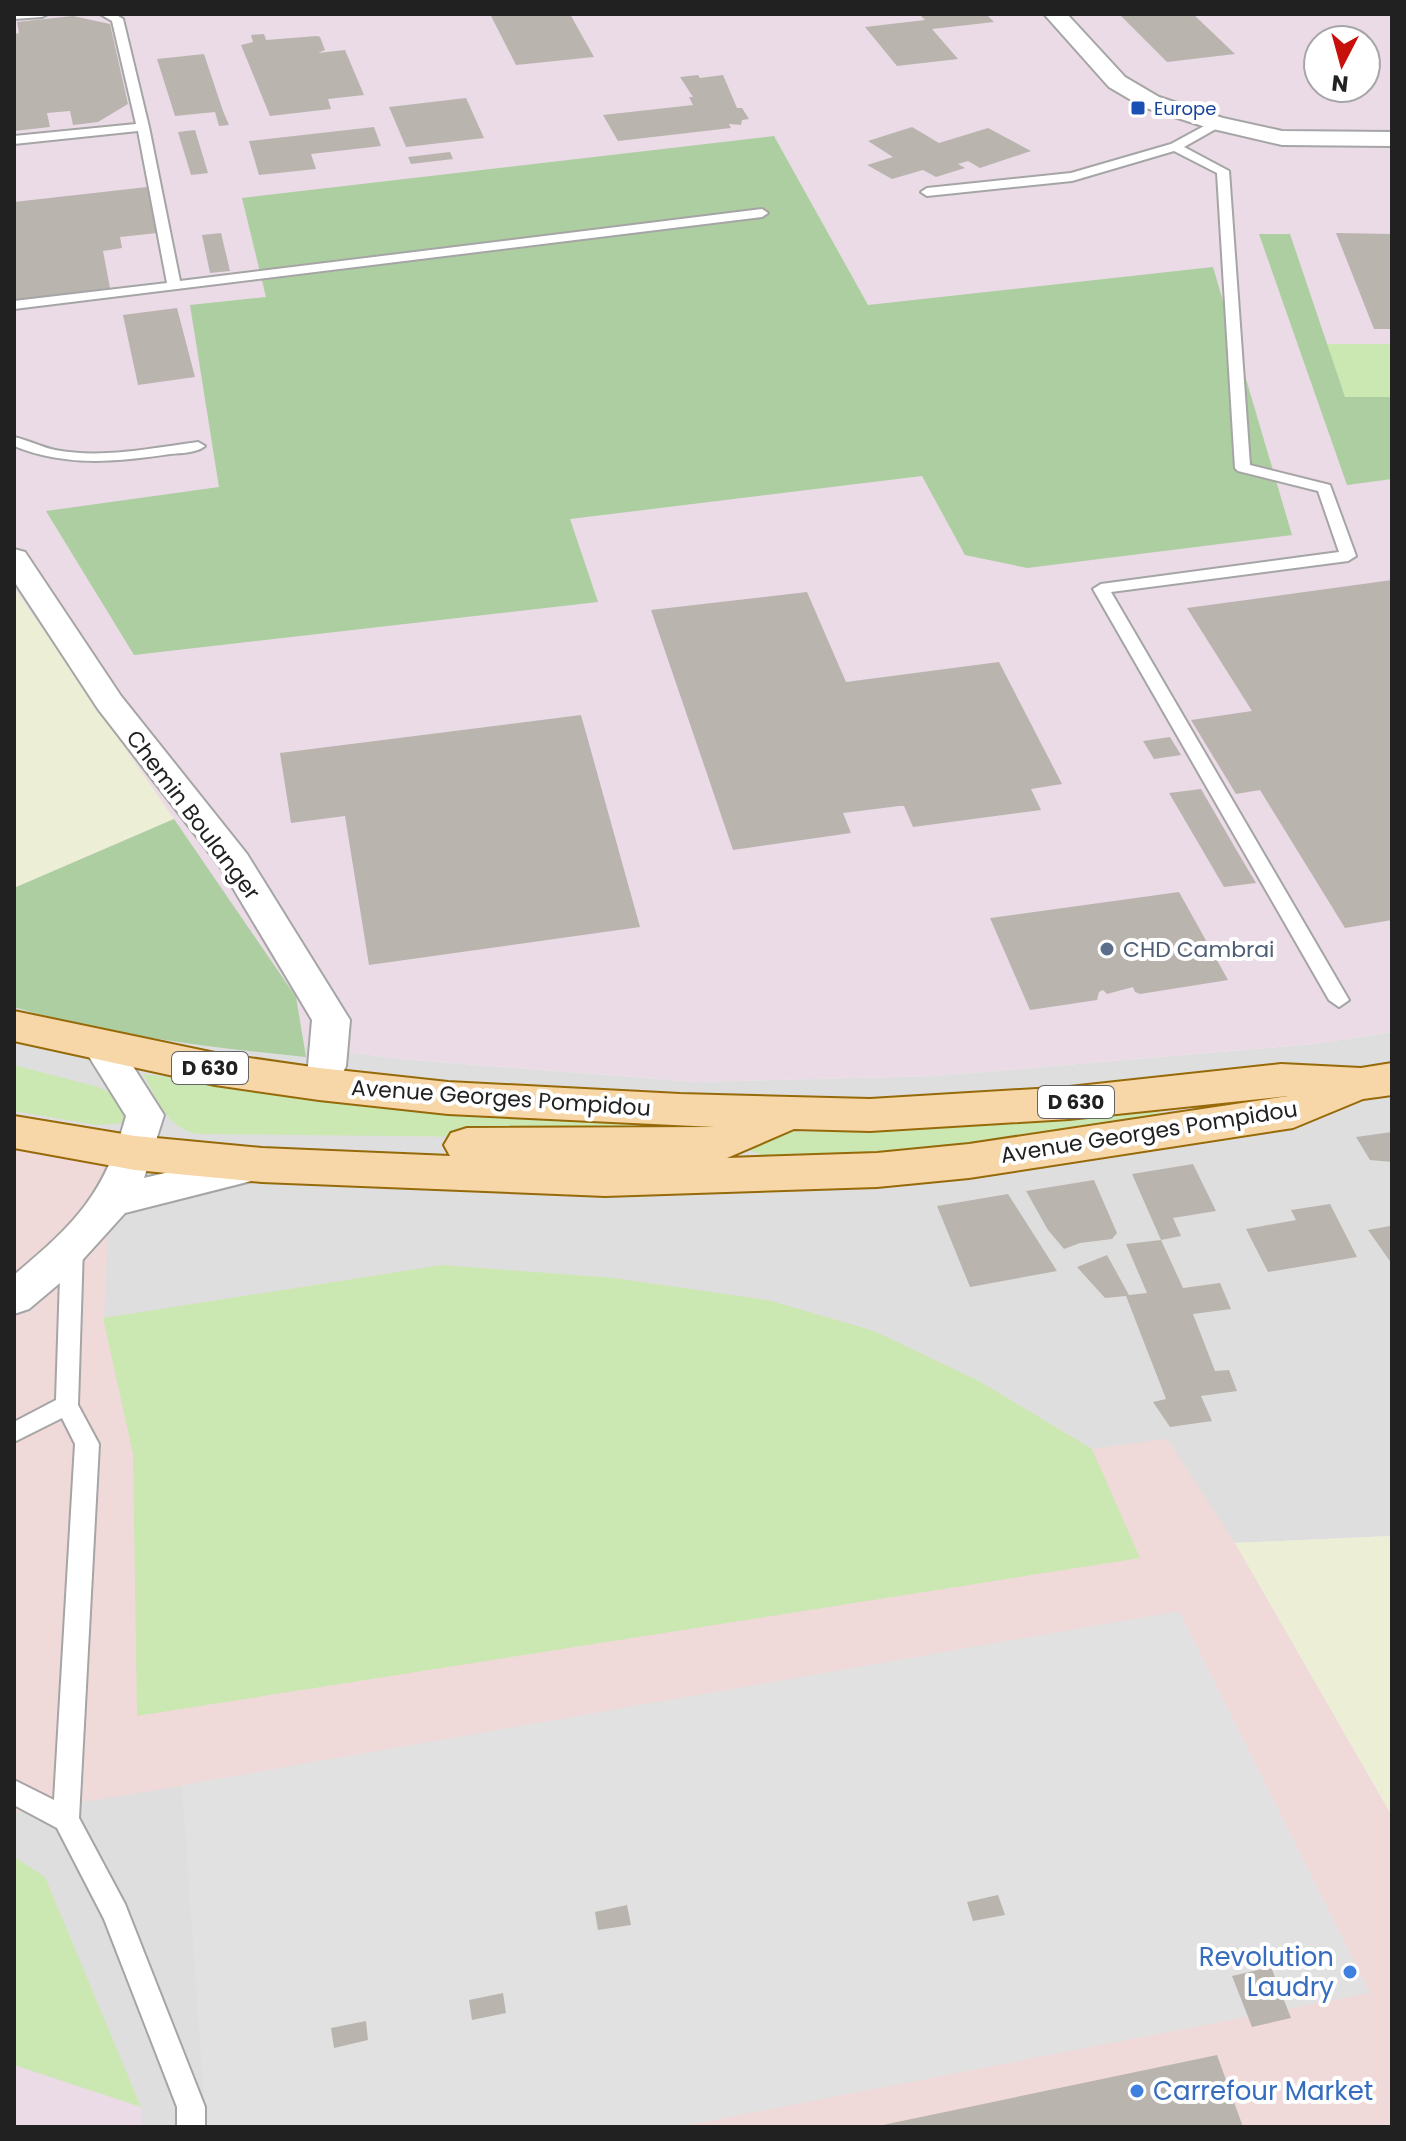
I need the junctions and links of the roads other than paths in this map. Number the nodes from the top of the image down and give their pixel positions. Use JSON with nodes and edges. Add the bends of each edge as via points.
{"nodes":[{"id":1,"x":42,"y":14,"type":"edge"},
{"id":2,"x":106,"y":14,"type":"edge"},
{"id":3,"x":1055,"y":14,"type":"edge"},
{"id":4,"x":14,"y":16,"type":"edge"},
{"id":5,"x":1217,"y":123,"type":"junction"},
{"id":6,"x":143,"y":127,"type":"junction"},
{"id":7,"x":1392,"y":139,"type":"edge"},
{"id":8,"x":14,"y":140,"type":"edge"},
{"id":9,"x":1175,"y":147,"type":"junction"},
{"id":10,"x":927,"y":192,"type":"dead end"},
{"id":11,"x":762,"y":213,"type":"dead end"},
{"id":12,"x":174,"y":286,"type":"junction"},
{"id":13,"x":14,"y":305,"type":"edge"},
{"id":14,"x":14,"y":441,"type":"edge"},
{"id":15,"x":198,"y":446,"type":"dead end"},
{"id":16,"x":14,"y":558,"type":"edge"},
{"id":17,"x":1339,"y":1000,"type":"dead end"},
{"id":18,"x":14,"y":1026,"type":"edge"},
{"id":19,"x":102,"y":1047,"type":"junction"},
{"id":20,"x":1376,"y":1081,"type":"edge"},
{"id":21,"x":319,"y":1084,"type":"junction"},
{"id":22,"x":791,"y":1114,"type":"junction"},
{"id":23,"x":14,"y":1132,"type":"edge"},
{"id":24,"x":135,"y":1153,"type":"junction"},
{"id":25,"x":262,"y":1165,"type":"junction"},
{"id":26,"x":112,"y":1201,"type":"junction"},
{"id":27,"x":72,"y":1244,"type":"junction"},
{"id":28,"x":14,"y":1298,"type":"edge"},
{"id":29,"x":67,"y":1405,"type":"junction"},
{"id":30,"x":14,"y":1433,"type":"edge"},
{"id":31,"x":14,"y":1792,"type":"edge"},
{"id":32,"x":66,"y":1819,"type":"junction"},
{"id":33,"x":191,"y":2127,"type":"edge"}],
"edges":[{"from":1,"to":4,"type":"lane"},
{"from":2,"to":6,"type":"lane","via":[[117,19]]},
{"from":3,"to":5,"type":"street","via":[[1132,93]]},
{"from":5,"to":7,"type":"street","via":[[1282,138]]},
{"from":5,"to":9,"type":"lane"},
{"from":6,"to":8,"type":"lane"},
{"from":6,"to":12,"type":"lane"},
{"from":9,"to":10,"type":"lane","via":[[1072,177]]},
{"from":9,"to":17,"type":"lane","via":[[1223,171],[1243,468],[1325,488],[1348,556],[1101,589]]},
{"from":11,"to":12,"type":"lane"},
{"from":12,"to":13,"type":"lane"},
{"from":14,"to":15,"type":"lane","via":[[34,451],[106,458]]},
{"from":16,"to":21,"type":"street","name":"Chemin Boulanger","via":[[109,702],[235,862],[331,1020],[327,1066]]},
{"from":18,"to":19,"type":"main road","name":"Avenue Georges Pompidou","number":"D 630"},
{"from":19,"to":21,"type":"main road","name":"Avenue Georges Pompidou","number":"D 630"},
{"from":19,"to":24,"type":"street","via":[[145,1115]]},
{"from":20,"to":22,"type":"main road","name":"Avenue Georges Pompidou","number":"D 630","via":[[1281,1080],[1069,1103],[870,1115]]},
{"from":20,"to":25,"type":"main road","name":"Avenue Georges Pompidou","number":"D 630","via":[[1293,1112],[877,1170],[605,1179]]},
{"from":21,"to":22,"type":"main road","name":"Avenue Georges Pompidou","number":"D 630","via":[[448,1098]]},
{"from":22,"to":25,"type":"main road","via":[[715,1145],[431,1144]]},
{"from":23,"to":24,"type":"main road","name":"Avenue Georges Pompidou","number":"D 630"},
{"from":24,"to":25,"type":"main road","name":"Avenue Georges Pompidou","number":"D 630"},
{"from":24,"to":26,"type":"street"},
{"from":25,"to":26,"type":"street"},
{"from":26,"to":27,"type":"street"},
{"from":27,"to":28,"type":"street"},
{"from":27,"to":29,"type":"lane"},
{"from":29,"to":30,"type":"lane"},
{"from":29,"to":32,"type":"lane","via":[[87,1444]]},
{"from":31,"to":32,"type":"lane"},
{"from":32,"to":33,"type":"lane","via":[[115,1913],[191,2107]]}]}
